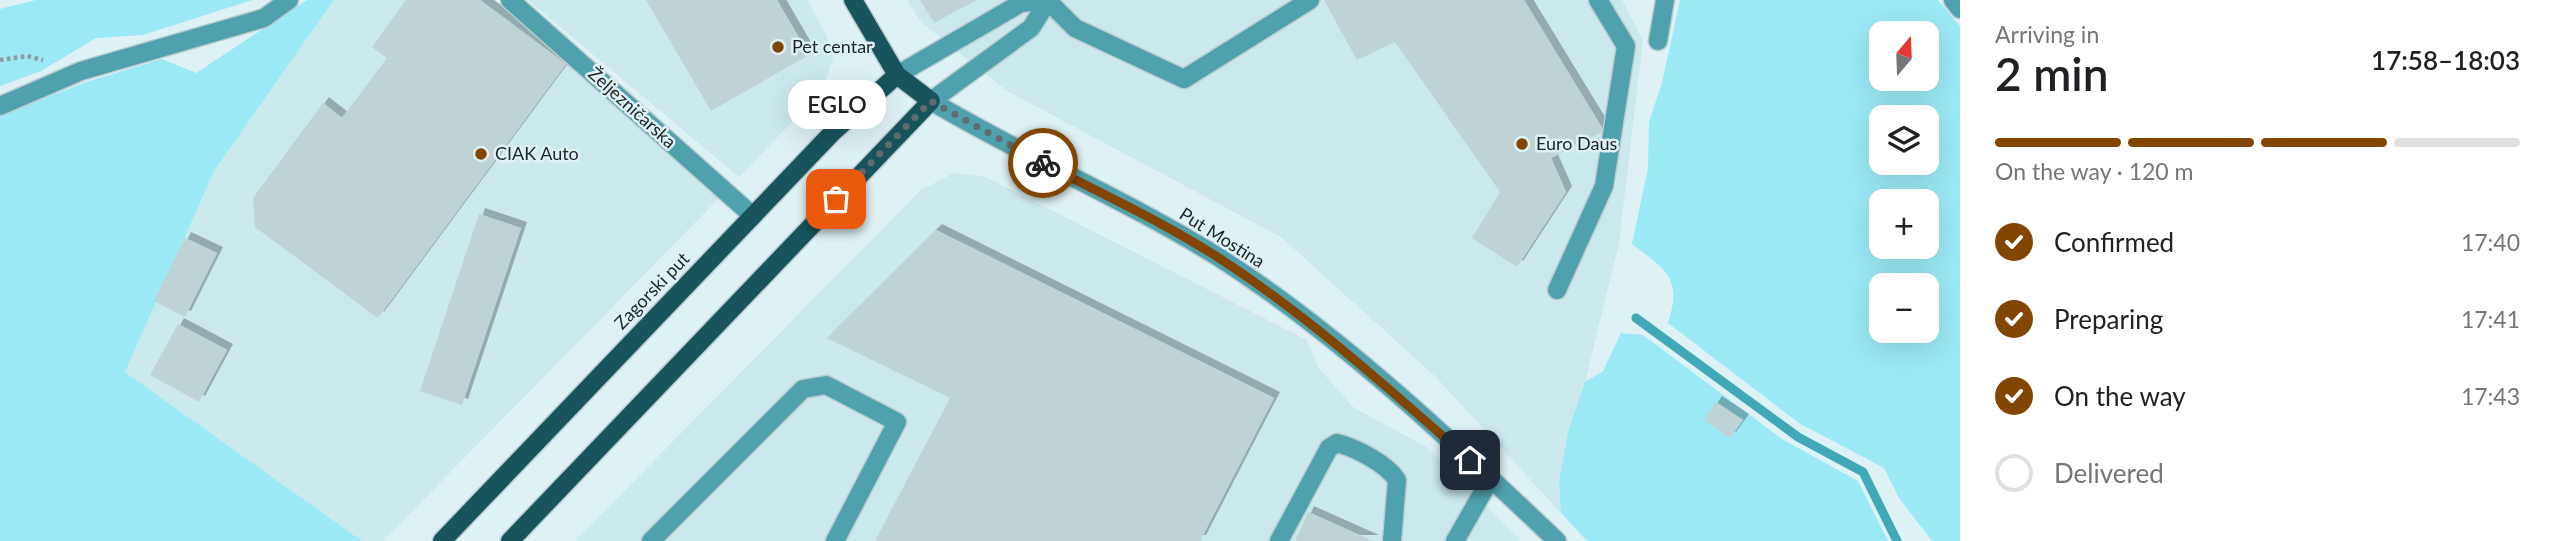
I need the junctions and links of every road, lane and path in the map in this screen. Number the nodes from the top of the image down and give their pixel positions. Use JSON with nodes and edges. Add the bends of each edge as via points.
{"nodes":[{"id":1,"x":289,"y":0,"type":"edge"},
{"id":2,"x":510,"y":0,"type":"edge"},
{"id":3,"x":853,"y":0,"type":"edge"},
{"id":4,"x":1048,"y":0,"type":"edge"},
{"id":5,"x":1310,"y":0,"type":"edge"},
{"id":6,"x":1598,"y":0,"type":"edge"},
{"id":7,"x":1665,"y":0,"type":"edge"},
{"id":8,"x":1953,"y":0,"type":"edge"},
{"id":9,"x":1960,"y":9,"type":"edge"},
{"id":10,"x":1658,"y":41,"type":"dead end"},
{"id":11,"x":897,"y":75,"type":"junction"},
{"id":12,"x":931,"y":101,"type":"junction"},
{"id":13,"x":0,"y":106,"type":"edge"},
{"id":14,"x":753,"y":216,"type":"junction"},
{"id":15,"x":1557,"y":290,"type":"dead end"},
{"id":16,"x":1490,"y":478,"type":"junction"},
{"id":17,"x":442,"y":541,"type":"edge"},
{"id":18,"x":510,"y":541,"type":"edge"},
{"id":19,"x":651,"y":541,"type":"edge"},
{"id":20,"x":835,"y":541,"type":"edge"},
{"id":21,"x":1279,"y":541,"type":"edge"},
{"id":22,"x":1392,"y":541,"type":"edge"},
{"id":23,"x":1455,"y":541,"type":"edge"},
{"id":24,"x":1557,"y":541,"type":"edge"}],
"edges":[{"from":1,"to":13,"type":"street","via":[[264,18],[81,71]]},
{"from":2,"to":14,"type":"street","name":"Željezničarska"},
{"from":3,"to":11,"type":"main road","name":"Put Mostina"},
{"from":4,"to":5,"type":"street","via":[[1075,28],[1184,79]]},
{"from":4,"to":11,"type":"street","via":[[1021,3]]},
{"from":4,"to":12,"type":"street","via":[[1031,28]]},
{"from":6,"to":15,"type":"street","via":[[1626,46],[1604,186]]},
{"from":7,"to":10,"type":"street"},
{"from":8,"to":9,"type":"street"},
{"from":11,"to":12,"type":"main road","name":"Put Mostina"},
{"from":11,"to":14,"type":"main road","name":"Zagorski put","via":[[863,103]]},
{"from":12,"to":16,"type":"street","name":"Put Mostina","via":[[1220,258],[1349,355]]},
{"from":12,"to":18,"type":"main road"},
{"from":14,"to":17,"type":"main road","name":"Zagorski put"},
{"from":16,"to":23,"type":"street"},
{"from":16,"to":24,"type":"street","name":"Put Mostina"},
{"from":19,"to":20,"type":"street","via":[[803,389],[826,385],[897,422]]},
{"from":21,"to":22,"type":"street","via":[[1329,447],[1337,443],[1392,472],[1397,480]]}]}
